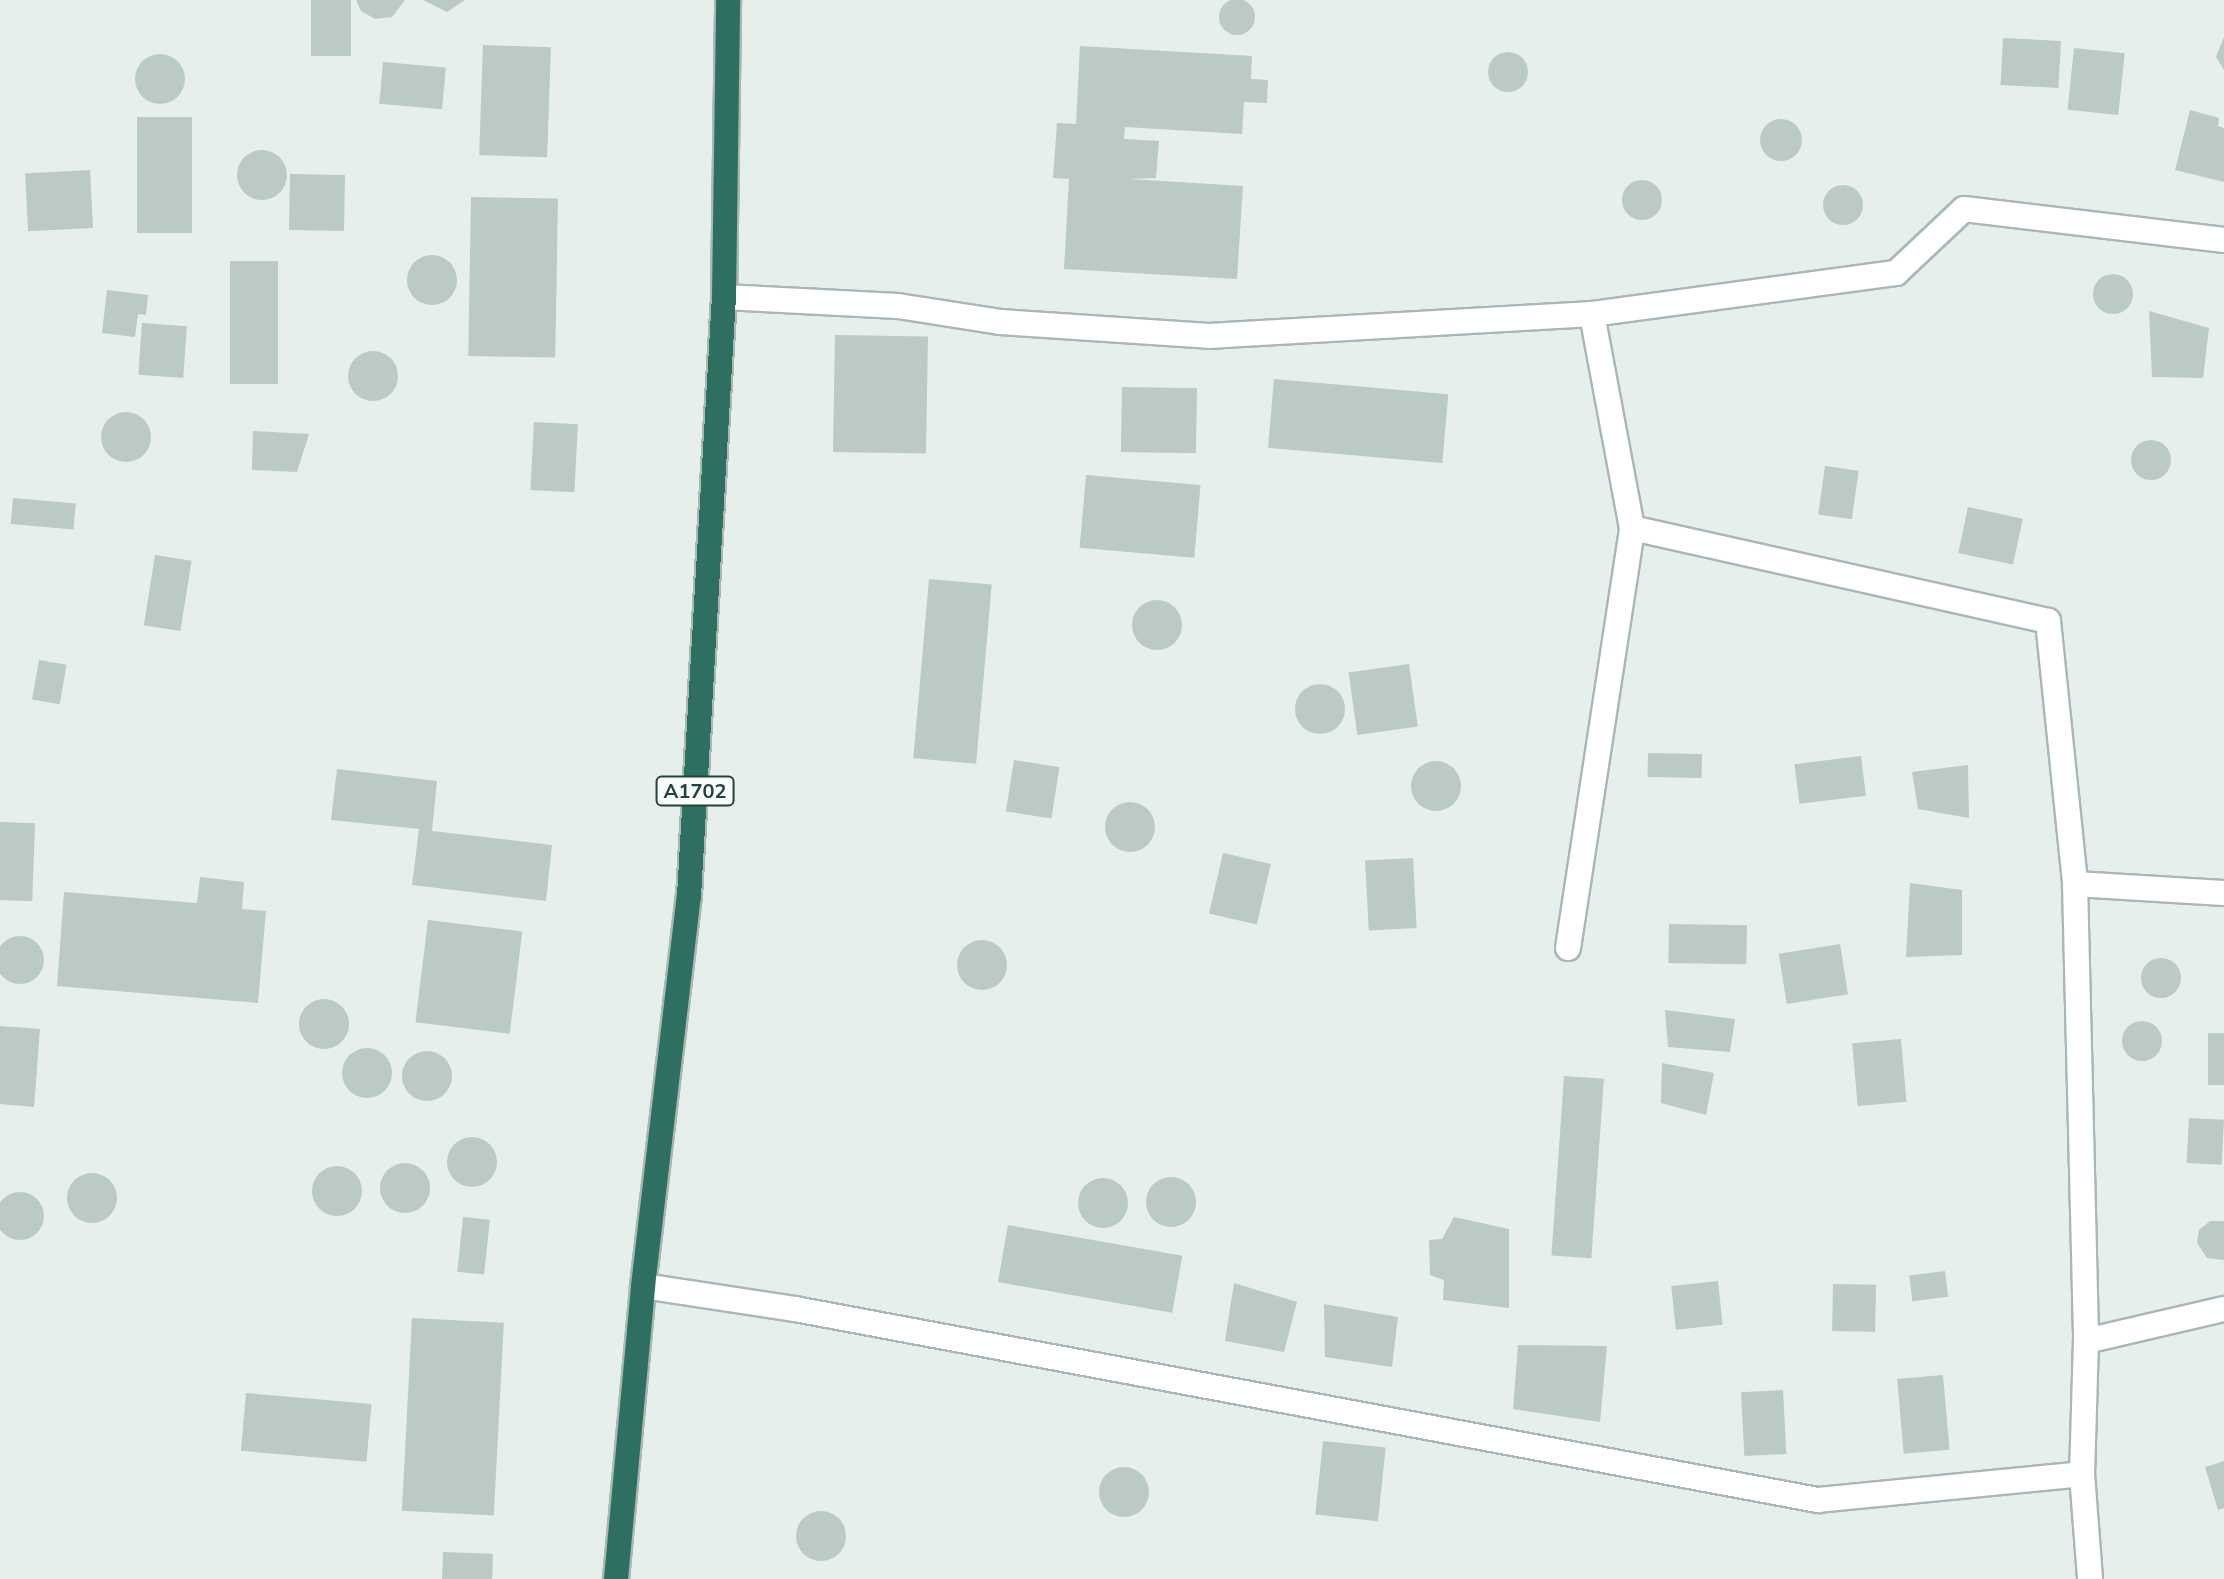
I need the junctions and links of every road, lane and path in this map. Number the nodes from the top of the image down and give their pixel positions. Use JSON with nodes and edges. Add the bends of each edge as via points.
{"nodes":[{"id":1,"x":728,"y":0,"type":"edge"},
{"id":2,"x":2224,"y":240,"type":"edge"},
{"id":3,"x":724,"y":297,"type":"junction"},
{"id":4,"x":1592,"y":314,"type":"junction"},
{"id":5,"x":1632,"y":528,"type":"junction"},
{"id":6,"x":2075,"y":884,"type":"junction"},
{"id":7,"x":2224,"y":893,"type":"edge"},
{"id":8,"x":1568,"y":948,"type":"dead end"},
{"id":9,"x":643,"y":1286,"type":"junction"},
{"id":10,"x":2224,"y":1309,"type":"edge"},
{"id":11,"x":2086,"y":1341,"type":"junction"},
{"id":12,"x":2082,"y":1474,"type":"junction"},
{"id":13,"x":616,"y":1579,"type":"edge"},
{"id":14,"x":2090,"y":1579,"type":"edge"}],
"edges":[{"from":1,"to":3,"type":"highway","number":"A1702"},
{"from":2,"to":4,"type":"street","via":[[1964,209],[1896,273]]},
{"from":3,"to":4,"type":"street","via":[[898,306],[1000,322],[1209,336]]},
{"from":3,"to":9,"type":"highway","number":"A1702","via":[[689,896]]},
{"from":4,"to":5,"type":"street"},
{"from":5,"to":6,"type":"street","via":[[2048,621]]},
{"from":5,"to":8,"type":"street"},
{"from":6,"to":7,"type":"street"},
{"from":6,"to":11,"type":"street"},
{"from":9,"to":12,"type":"street","via":[[795,1309],[1818,1500]]},
{"from":9,"to":13,"type":"highway","number":"A1702"},
{"from":10,"to":11,"type":"street"},
{"from":11,"to":12,"type":"street"},
{"from":12,"to":14,"type":"street"}]}
